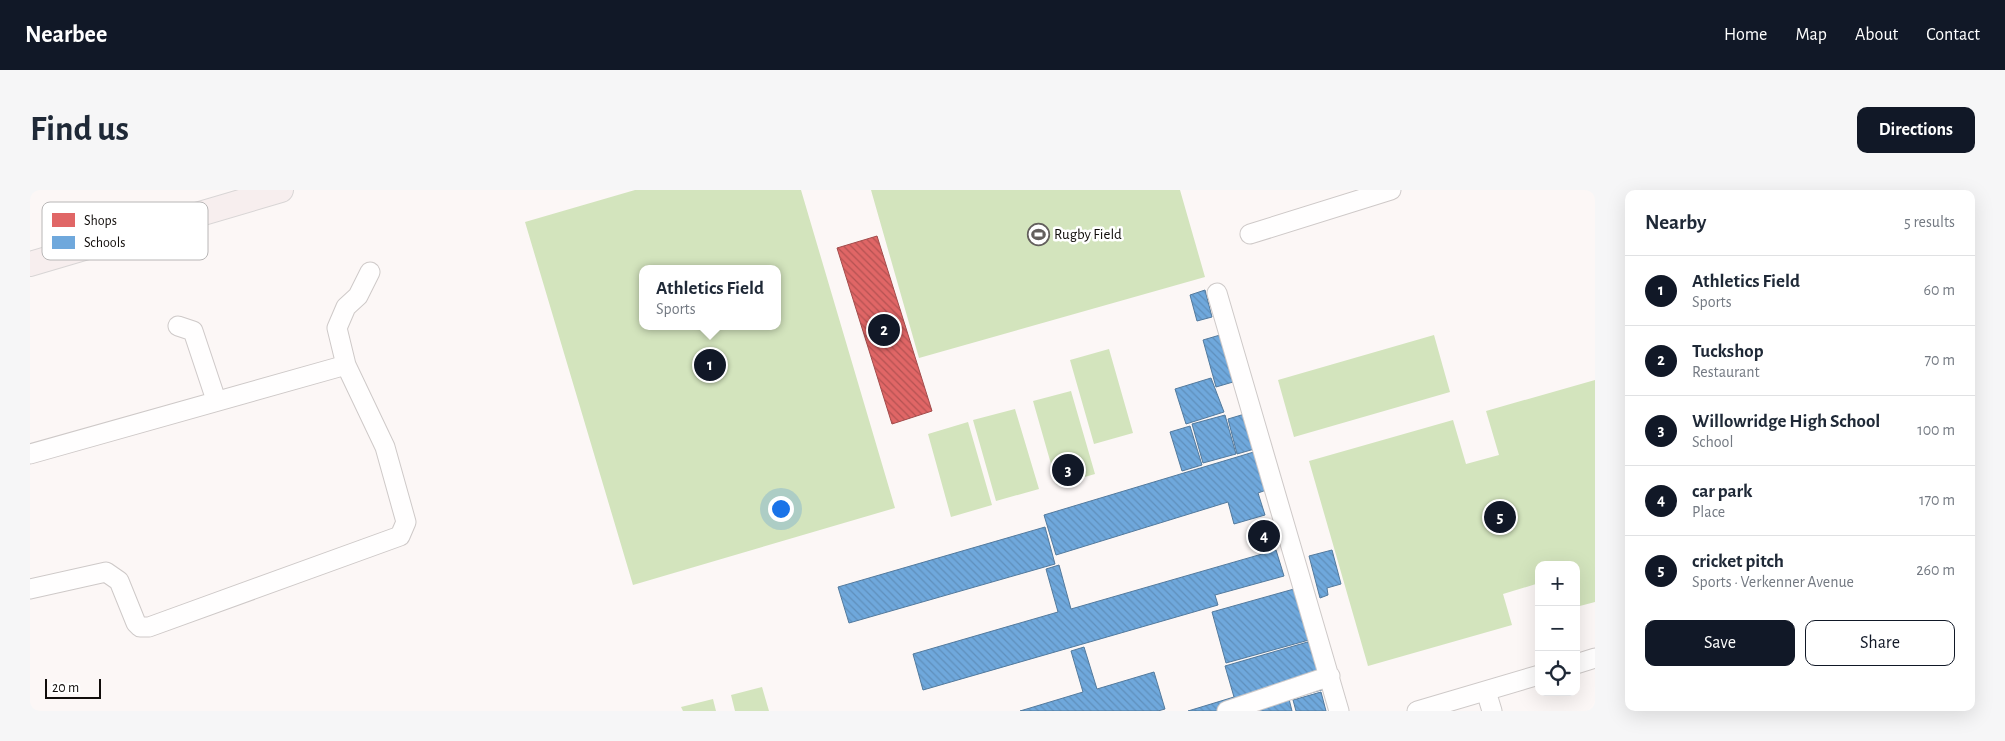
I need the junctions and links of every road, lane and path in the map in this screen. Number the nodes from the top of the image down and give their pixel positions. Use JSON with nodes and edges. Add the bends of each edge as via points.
{"nodes":[{"id":1,"x":281,"y":190,"type":"edge"},
{"id":2,"x":1391,"y":190,"type":"edge"},
{"id":3,"x":1355,"y":195,"type":"edge"},
{"id":4,"x":208,"y":212,"type":"edge"},
{"id":5,"x":1250,"y":234,"type":"dead end"},
{"id":6,"x":44,"y":260,"type":"edge"},
{"id":7,"x":30,"y":264,"type":"edge"},
{"id":8,"x":370,"y":272,"type":"dead end"},
{"id":9,"x":1217,"y":293,"type":"dead end"},
{"id":10,"x":178,"y":326,"type":"dead end"},
{"id":11,"x":346,"y":365,"type":"junction"},
{"id":12,"x":216,"y":400,"type":"junction"},
{"id":13,"x":30,"y":454,"type":"edge"},
{"id":14,"x":30,"y":589,"type":"edge"},
{"id":15,"x":1595,"y":658,"type":"edge"},
{"id":16,"x":1580,"y":663,"type":"edge"},
{"id":17,"x":1330,"y":676,"type":"junction"},
{"id":18,"x":1535,"y":676,"type":"edge"},
{"id":19,"x":1486,"y":691,"type":"junction"},
{"id":20,"x":1227,"y":711,"type":"edge"},
{"id":21,"x":1339,"y":711,"type":"edge"},
{"id":22,"x":1417,"y":711,"type":"edge"},
{"id":23,"x":1492,"y":711,"type":"edge"}],
"edges":[{"from":1,"to":4,"type":"main road"},
{"from":2,"to":3,"type":"street"},
{"from":3,"to":5,"type":"street"},
{"from":6,"to":7,"type":"main road"},
{"from":8,"to":11,"type":"street","via":[[358,296],[346,307],[337,328]]},
{"from":9,"to":17,"type":"street"},
{"from":10,"to":12,"type":"street","via":[[193,331]]},
{"from":11,"to":12,"type":"street"},
{"from":11,"to":14,"type":"street","via":[[386,448],[406,522],[400,536],[149,627],[140,627],[136,623],[119,580],[106,572]]},
{"from":12,"to":13,"type":"street"},
{"from":15,"to":16,"type":"street"},
{"from":17,"to":20,"type":"street"},
{"from":17,"to":21,"type":"street"},
{"from":18,"to":19,"type":"street"},
{"from":19,"to":22,"type":"street"},
{"from":19,"to":23,"type":"street"}]}
